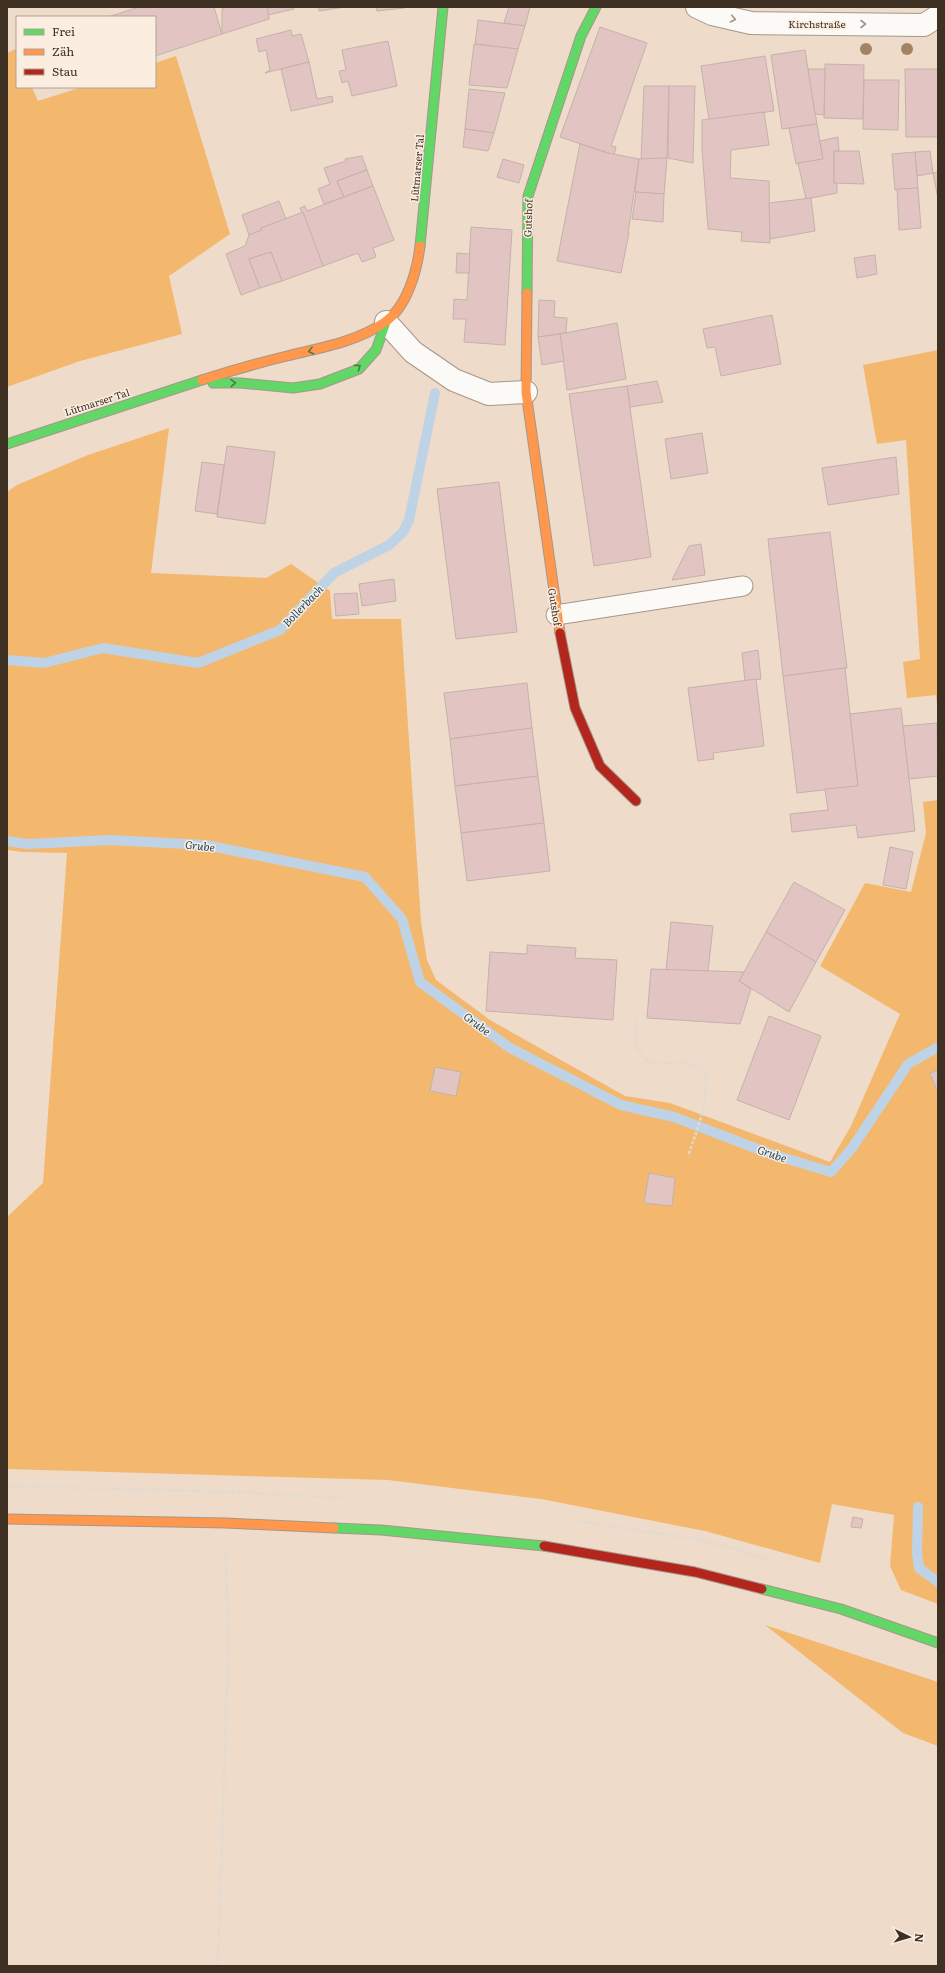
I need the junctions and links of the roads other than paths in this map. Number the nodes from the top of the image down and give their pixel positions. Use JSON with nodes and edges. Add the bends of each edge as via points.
{"nodes":[{"id":1,"x":443,"y":7,"type":"edge"},
{"id":2,"x":596,"y":7,"type":"edge"},
{"id":3,"x":697,"y":7,"type":"edge"},
{"id":4,"x":938,"y":16,"type":"edge"},
{"id":5,"x":386,"y":322,"type":"junction"},
{"id":6,"x":194,"y":384,"type":"junction"},
{"id":7,"x":526,"y":392,"type":"junction"},
{"id":8,"x":7,"y":444,"type":"edge"},
{"id":9,"x":743,"y":586,"type":"dead end"},
{"id":10,"x":556,"y":615,"type":"junction"},
{"id":11,"x":636,"y":801,"type":"dead end"},
{"id":12,"x":7,"y":1519,"type":"edge"},
{"id":13,"x":938,"y":1643,"type":"edge"}],
"edges":[{"from":1,"to":5,"type":"street","name":"Lütmarser Tal","via":[[419,253],[410,287],[399,308]]},
{"from":2,"to":7,"type":"street","name":"Gutshof","via":[[581,36],[528,196]]},
{"from":3,"to":4,"type":"street","name":"Kirchstraße","one_way":true,"via":[[712,14],[751,23],[924,25]]},
{"from":5,"to":6,"type":"street","name":"Lütmarser Tal","one_way":true,"via":[[356,337],[240,368]]},
{"from":6,"to":5,"type":"street","name":"Lütmarser Tal","one_way":true,"via":[[240,383],[293,388],[320,384],[358,369],[376,350]]},
{"from":5,"to":7,"type":"street","via":[[413,352],[454,380],[489,394]]},
{"from":6,"to":8,"type":"street","name":"Lütmarser Tal"},
{"from":7,"to":10,"type":"street","name":"Gutshof"},
{"from":9,"to":10,"type":"lane"},
{"from":10,"to":11,"type":"street","name":"Gutshof","via":[[575,708],[600,766]]},
{"from":12,"to":13,"type":"street","via":[[226,1522],[381,1530],[540,1545],[695,1572],[841,1609]]}]}
